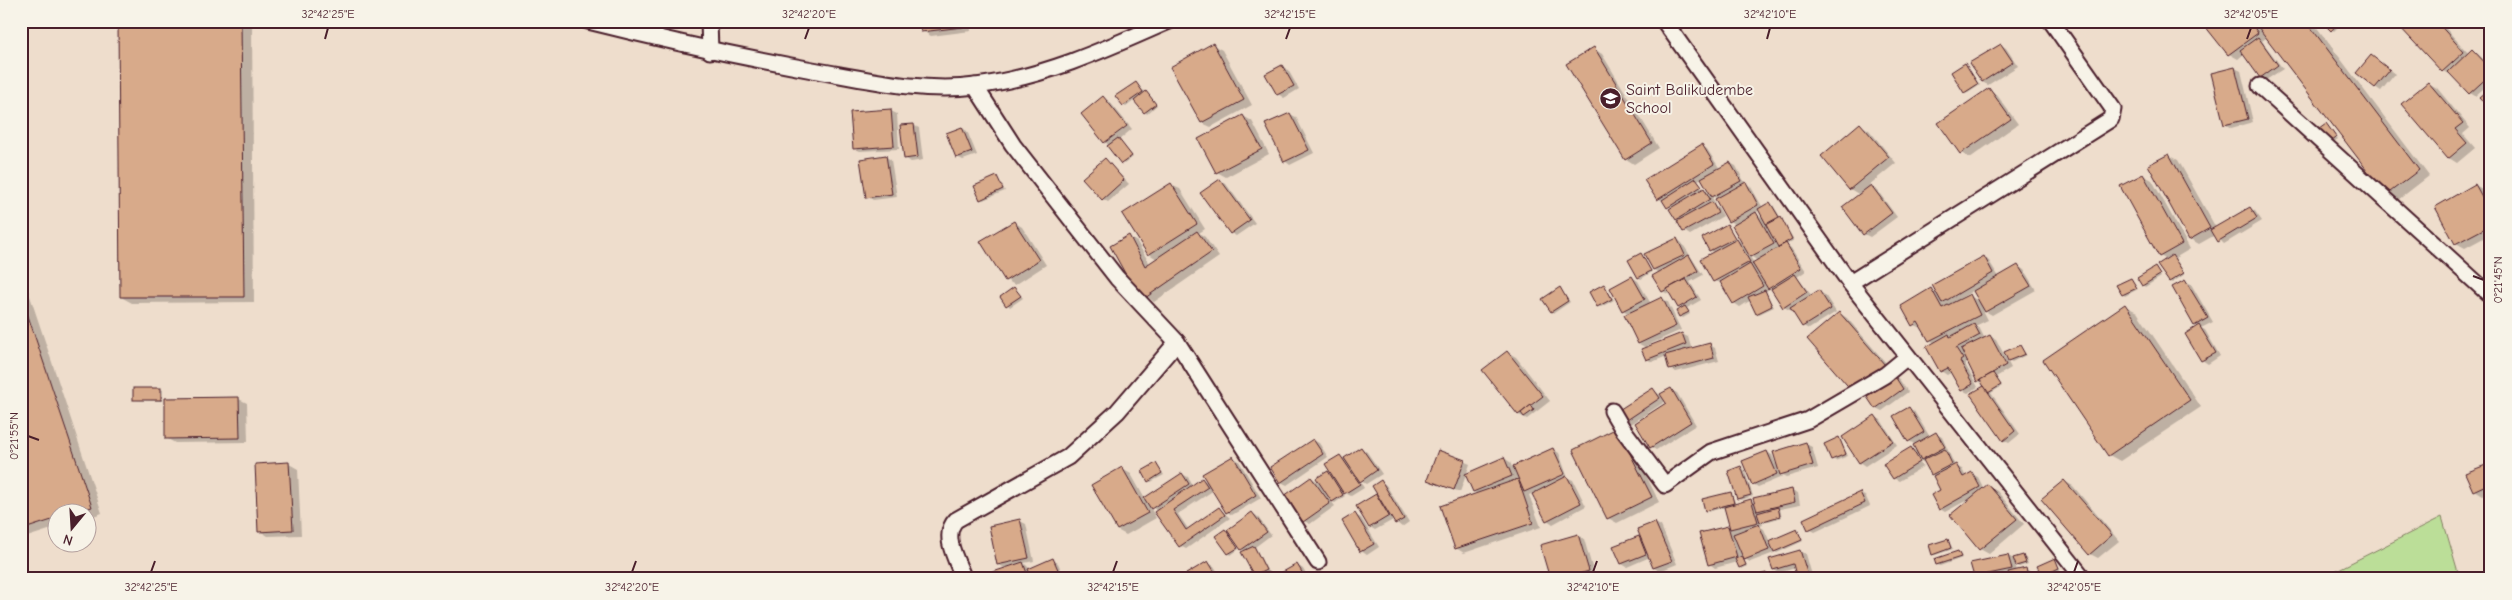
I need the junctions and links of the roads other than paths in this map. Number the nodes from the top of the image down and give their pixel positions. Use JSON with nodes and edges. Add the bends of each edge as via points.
{"nodes":[{"id":1,"x":588,"y":21,"type":"edge"},
{"id":2,"x":709,"y":21,"type":"edge"},
{"id":3,"x":1169,"y":21,"type":"edge"},
{"id":4,"x":1664,"y":21,"type":"edge"},
{"id":5,"x":2051,"y":21,"type":"edge"},
{"id":6,"x":710,"y":51,"type":"junction"},
{"id":7,"x":975,"y":86,"type":"junction"},
{"id":8,"x":2260,"y":86,"type":"dead end"},
{"id":9,"x":1850,"y":284,"type":"junction"},
{"id":10,"x":2491,"y":296,"type":"edge"},
{"id":11,"x":1177,"y":342,"type":"junction"},
{"id":12,"x":1907,"y":357,"type":"junction"},
{"id":13,"x":1612,"y":411,"type":"dead end"},
{"id":14,"x":1318,"y":562,"type":"dead end"},
{"id":15,"x":964,"y":579,"type":"edge"},
{"id":16,"x":2084,"y":579,"type":"edge"}],
"edges":[{"from":1,"to":6,"type":"street"},
{"from":2,"to":6,"type":"street"},
{"from":3,"to":7,"type":"street","via":[[1082,60]]},
{"from":4,"to":9,"type":"street"},
{"from":5,"to":9,"type":"street","via":[[2113,109],[2111,119]]},
{"from":6,"to":7,"type":"street","via":[[874,82],[936,87]]},
{"from":7,"to":11,"type":"street","via":[[1013,145],[1117,278]]},
{"from":8,"to":10,"type":"street"},
{"from":9,"to":12,"type":"street"},
{"from":11,"to":14,"type":"street"},
{"from":11,"to":15,"type":"street","via":[[1116,412],[1068,457],[951,525],[948,532],[950,542]]},
{"from":12,"to":13,"type":"street","via":[[1885,375],[1808,420],[1711,452],[1665,485]]},
{"from":12,"to":16,"type":"street"}]}
